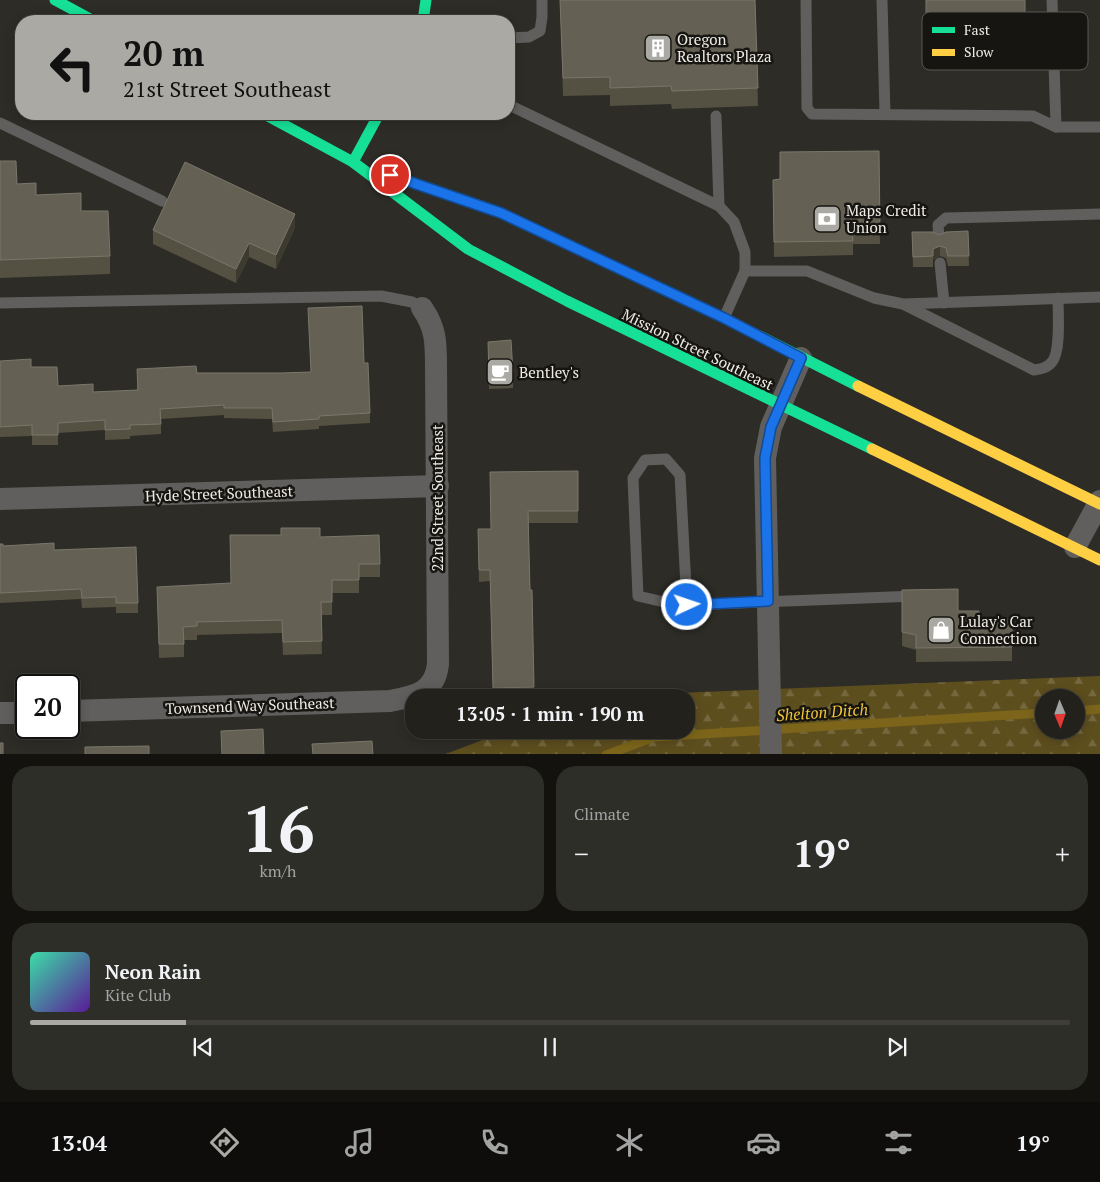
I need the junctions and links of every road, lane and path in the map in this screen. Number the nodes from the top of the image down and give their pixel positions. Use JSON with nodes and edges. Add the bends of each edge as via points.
{"nodes":[{"id":1,"x":55,"y":0,"type":"edge"},
{"id":2,"x":426,"y":0,"type":"edge"},
{"id":3,"x":542,"y":0,"type":"edge"},
{"id":4,"x":806,"y":0,"type":"edge"},
{"id":5,"x":882,"y":0,"type":"edge"},
{"id":6,"x":83,"y":15,"type":"edge"},
{"id":7,"x":424,"y":15,"type":"edge"},
{"id":8,"x":515,"y":38,"type":"edge"},
{"id":9,"x":1056,"y":70,"type":"edge"},
{"id":10,"x":515,"y":108,"type":"edge"},
{"id":11,"x":885,"y":114,"type":"junction"},
{"id":12,"x":716,"y":116,"type":"dead end"},
{"id":13,"x":275,"y":120,"type":"edge"},
{"id":14,"x":376,"y":120,"type":"edge"},
{"id":15,"x":0,"y":123,"type":"edge"},
{"id":16,"x":1059,"y":127,"type":"junction"},
{"id":17,"x":1100,"y":127,"type":"edge"},
{"id":18,"x":353,"y":162,"type":"junction"},
{"id":19,"x":162,"y":202,"type":"dead end"},
{"id":20,"x":719,"y":206,"type":"junction"},
{"id":21,"x":1100,"y":214,"type":"edge"},
{"id":22,"x":939,"y":238,"type":"edge"},
{"id":23,"x":940,"y":263,"type":"dead end"},
{"id":24,"x":745,"y":271,"type":"junction"},
{"id":25,"x":1100,"y":297,"type":"edge"},
{"id":26,"x":1058,"y":298,"type":"junction"},
{"id":27,"x":0,"y":303,"type":"edge"},
{"id":28,"x":944,"y":303,"type":"junction"},
{"id":29,"x":903,"y":304,"type":"junction"},
{"id":30,"x":422,"y":308,"type":"joint"},
{"id":31,"x":724,"y":318,"type":"junction"},
{"id":32,"x":801,"y":358,"type":"junction"},
{"id":33,"x":780,"y":406,"type":"junction"},
{"id":34,"x":438,"y":486,"type":"junction"},
{"id":35,"x":0,"y":499,"type":"edge"},
{"id":36,"x":1099,"y":503,"type":"edge"},
{"id":37,"x":1075,"y":547,"type":"junction"},
{"id":38,"x":1100,"y":560,"type":"edge"},
{"id":39,"x":928,"y":596,"type":"edge"},
{"id":40,"x":768,"y":601,"type":"junction"},
{"id":41,"x":687,"y":605,"type":"junction"},
{"id":42,"x":428,"y":688,"type":"joint"},
{"id":43,"x":80,"y":711,"type":"edge"},
{"id":44,"x":0,"y":713,"type":"edge"},
{"id":45,"x":15,"y":713,"type":"edge"},
{"id":46,"x":771,"y":754,"type":"edge"}],
"edges":[{"from":1,"to":6,"type":"main road"},
{"from":2,"to":7,"type":"main road"},
{"from":3,"to":8,"type":"lane","via":[[540,30],[529,37]]},
{"from":4,"to":11,"type":"lane","via":[[806,108],[812,114]]},
{"from":5,"to":11,"type":"lane"},
{"from":9,"to":16,"type":"lane"},
{"from":10,"to":20,"type":"lane"},
{"from":11,"to":16,"type":"lane","via":[[1033,116]]},
{"from":12,"to":20,"type":"lane"},
{"from":13,"to":18,"type":"main road","name":"Mission Street Southeast"},
{"from":14,"to":18,"type":"main road"},
{"from":15,"to":19,"type":"lane"},
{"from":16,"to":17,"type":"lane"},
{"from":18,"to":31,"type":"main road","name":"Mission Street Southeast","via":[[501,213]]},
{"from":18,"to":33,"type":"main road","name":"Mission Street Southeast","via":[[468,249]]},
{"from":20,"to":24,"type":"lane","via":[[734,222],[745,252]]},
{"from":21,"to":22,"type":"lane","via":[[946,218],[938,225]]},
{"from":23,"to":28,"type":"lane"},
{"from":24,"to":29,"type":"lane","via":[[807,271],[874,298]]},
{"from":24,"to":31,"type":"lane"},
{"from":25,"to":26,"type":"lane"},
{"from":26,"to":28,"type":"lane"},
{"from":26,"to":29,"type":"lane","via":[[1057,350],[1053,361],[1045,368],[1034,370]]},
{"from":27,"to":30,"type":"lane","via":[[382,296],[412,302]]},
{"from":28,"to":29,"type":"lane"},
{"from":30,"to":34,"type":"street","name":"22nd Street Southeast","via":[[436,337]]},
{"from":31,"to":32,"type":"main road","name":"Mission Street Southeast"},
{"from":32,"to":33,"type":"street"},
{"from":32,"to":36,"type":"main road","name":"Mission Street Southeast"},
{"from":33,"to":37,"type":"main road","name":"Mission Street Southeast"},
{"from":33,"to":40,"type":"street","via":[[771,427],[765,458]]},
{"from":34,"to":35,"type":"street","name":"Hyde Street Southeast"},
{"from":34,"to":42,"type":"street","name":"22nd Street Southeast","via":[[438,664],[437,677]]},
{"from":36,"to":37,"type":"street"},
{"from":37,"to":38,"type":"main road","name":"Mission Street Southeast"},
{"from":39,"to":40,"type":"lane"},
{"from":40,"to":41,"type":"lane"},
{"from":40,"to":46,"type":"street"},
{"from":41,"to":41,"type":"lane","via":[[680,475],[666,459],[645,460],[634,478],[638,596]]},
{"from":42,"to":43,"type":"street","name":"Townsend Way Southeast","via":[[411,697],[390,701]]},
{"from":44,"to":45,"type":"street"}]}
